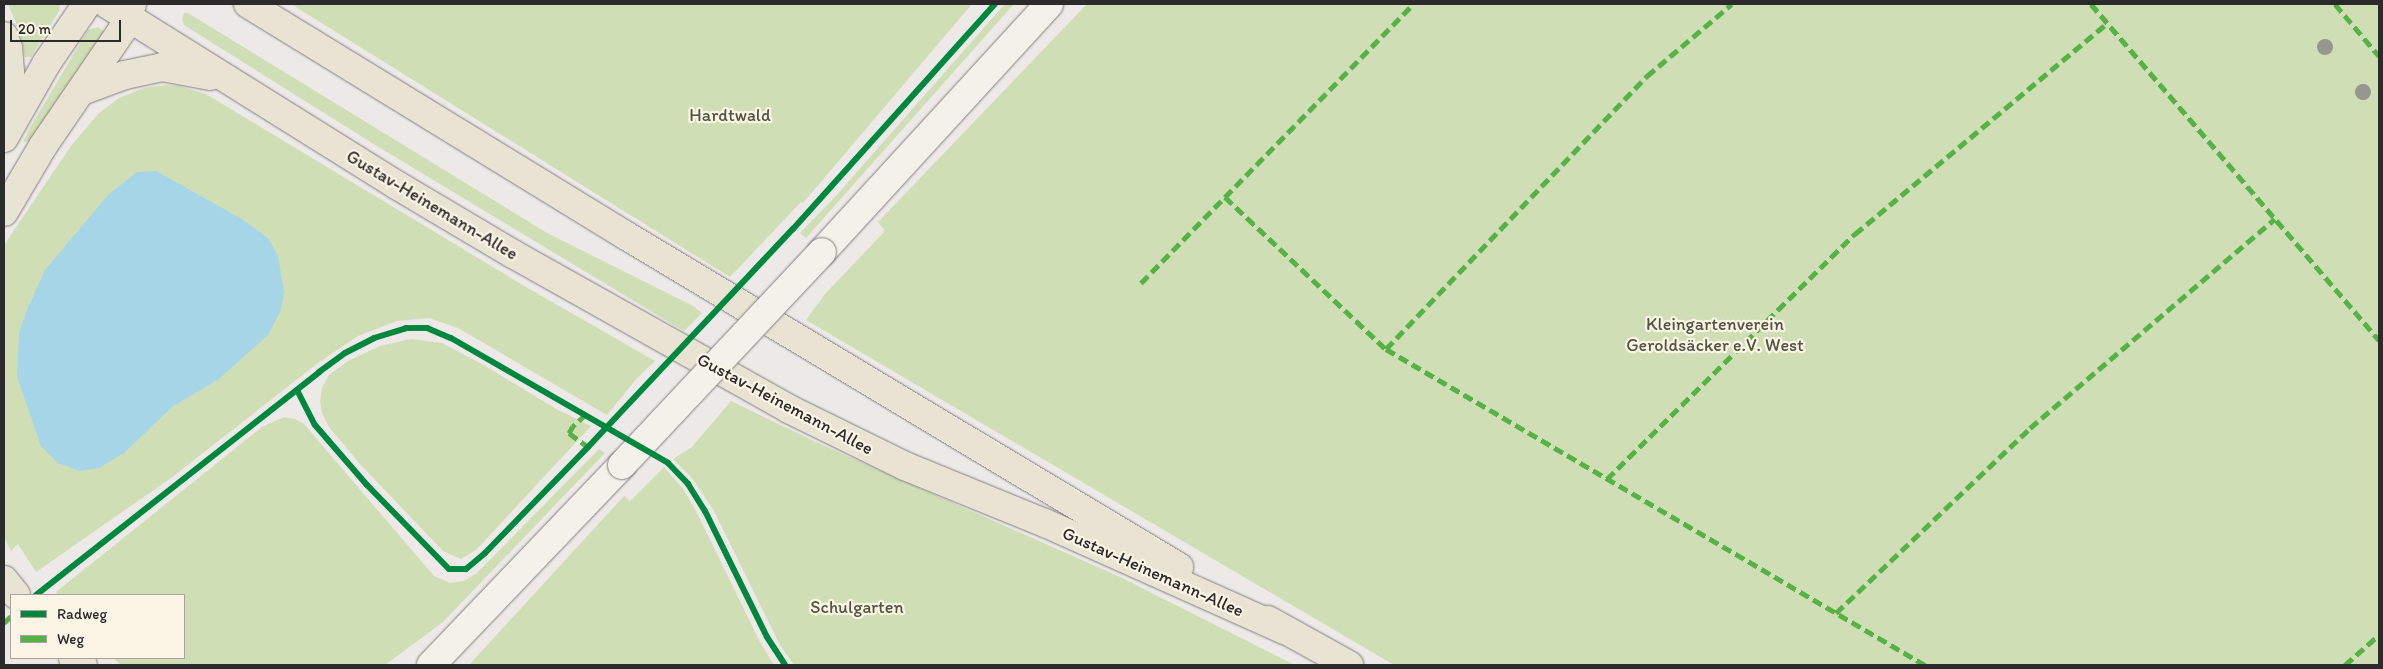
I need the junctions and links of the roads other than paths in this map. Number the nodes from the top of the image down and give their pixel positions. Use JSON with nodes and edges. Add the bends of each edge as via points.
{"nodes":[{"id":1,"x":87,"y":4,"type":"edge"},
{"id":2,"x":248,"y":4,"type":"edge"},
{"id":3,"x":1049,"y":4,"type":"edge"},
{"id":4,"x":122,"y":8,"type":"edge"},
{"id":5,"x":4,"y":36,"type":"edge"},
{"id":6,"x":232,"y":81,"type":"junction"},
{"id":7,"x":82,"y":91,"type":"junction"},
{"id":8,"x":7,"y":132,"type":"edge"},
{"id":9,"x":4,"y":212,"type":"edge"},
{"id":10,"x":4,"y":580,"type":"edge"},
{"id":11,"x":15,"y":594,"type":"edge"},
{"id":12,"x":1284,"y":630,"type":"junction"},
{"id":13,"x":431,"y":665,"type":"edge"},
{"id":14,"x":1349,"y":665,"type":"edge"}],
"edges":[{"from":1,"to":8,"type":"main road","via":[[46,64]]},
{"from":2,"to":12,"type":"main road","name":"Gustav-Heinemann-Allee"},
{"from":3,"to":13,"type":"street","bridge":true,"via":[[822,252]]},
{"from":4,"to":6,"type":"main road","name":"Gustav-Heinemann-Allee"},
{"from":4,"to":7,"type":"main road","via":[[122,30]]},
{"from":5,"to":8,"type":"main road","via":[[10,82]]},
{"from":6,"to":7,"type":"main road","via":[[162,67],[125,75]]},
{"from":6,"to":12,"type":"main road","name":"Gustav-Heinemann-Allee","via":[[505,249],[789,409],[905,466],[1044,523]]},
{"from":7,"to":9,"type":"main road","via":[[43,146]]},
{"from":10,"to":11,"type":"main road"},
{"from":12,"to":14,"type":"main road","name":"Gustav-Heinemann-Allee"}]}
